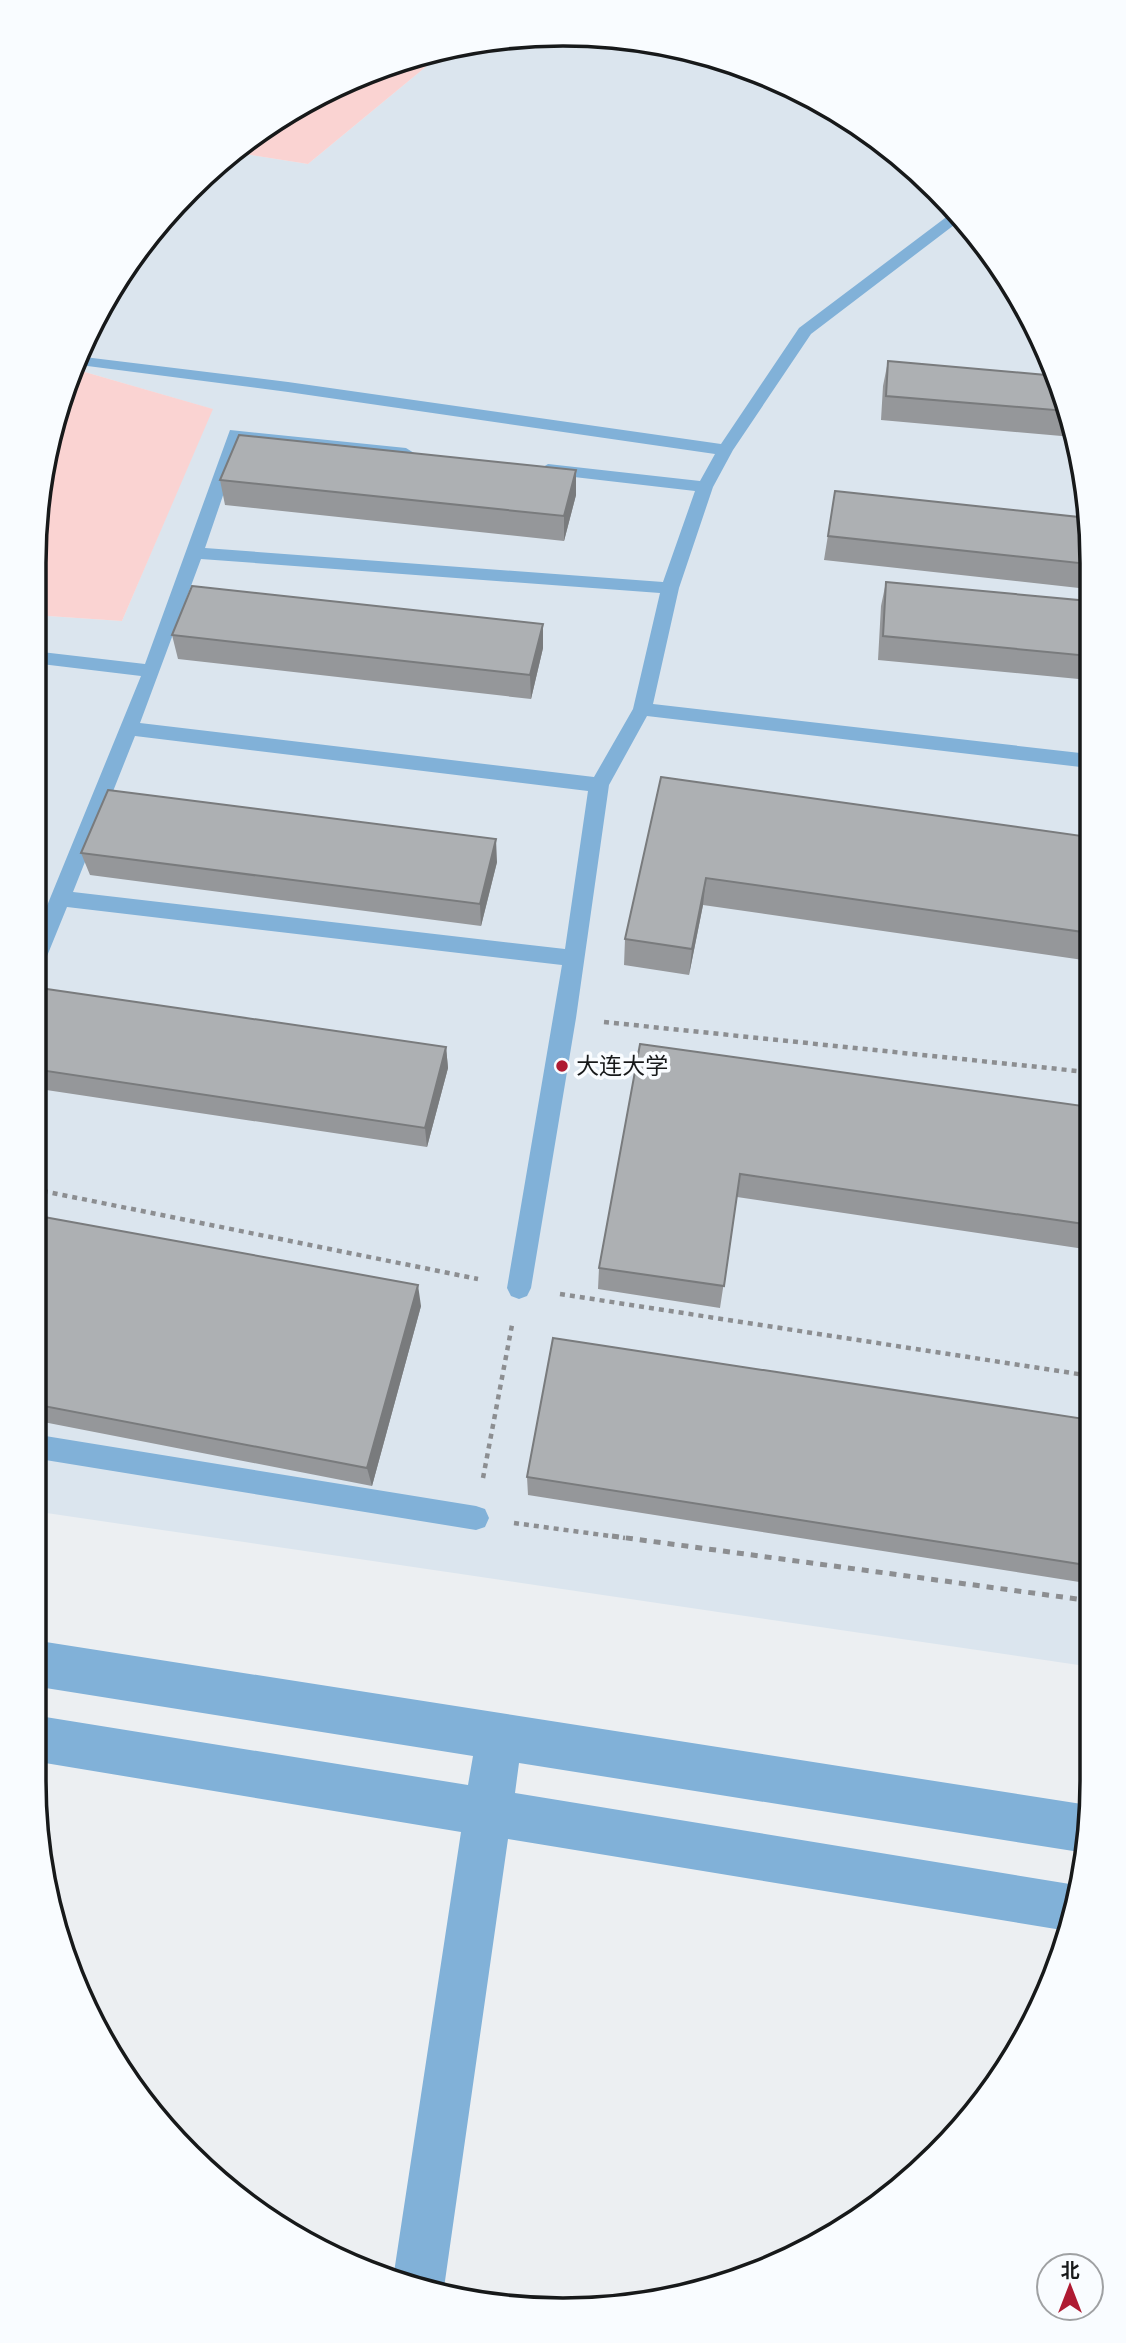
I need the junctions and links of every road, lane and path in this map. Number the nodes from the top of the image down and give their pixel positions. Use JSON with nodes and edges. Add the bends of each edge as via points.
{"nodes":[{"id":1,"x":951,"y":221,"type":"edge"},
{"id":2,"x":87,"y":362,"type":"edge"},
{"id":3,"x":725,"y":450,"type":"junction"},
{"id":4,"x":429,"y":456,"type":"edge"},
{"id":5,"x":526,"y":467,"type":"edge"},
{"id":6,"x":705,"y":487,"type":"junction"},
{"id":7,"x":195,"y":554,"type":"junction"},
{"id":8,"x":670,"y":588,"type":"junction"},
{"id":9,"x":46,"y":659,"type":"edge"},
{"id":10,"x":152,"y":671,"type":"junction"},
{"id":11,"x":642,"y":709,"type":"junction"},
{"id":12,"x":130,"y":729,"type":"junction"},
{"id":13,"x":1080,"y":760,"type":"edge"},
{"id":14,"x":600,"y":786,"type":"junction"},
{"id":15,"x":59,"y":898,"type":"junction"},
{"id":16,"x":46,"y":932,"type":"edge"},
{"id":17,"x":574,"y":958,"type":"junction"},
{"id":18,"x":565,"y":1018,"type":"junction"},
{"id":19,"x":1080,"y":1071,"type":"edge"},
{"id":20,"x":46,"y":1192,"type":"edge"},
{"id":21,"x":519,"y":1288,"type":"junction"},
{"id":22,"x":1080,"y":1374,"type":"edge"},
{"id":23,"x":46,"y":1448,"type":"edge"},
{"id":24,"x":476,"y":1518,"type":"junction"},
{"id":25,"x":1080,"y":1599,"type":"edge"},
{"id":26,"x":46,"y":1665,"type":"edge"},
{"id":27,"x":499,"y":1737,"type":"junction"},
{"id":28,"x":46,"y":1740,"type":"edge"},
{"id":29,"x":489,"y":1813,"type":"junction"},
{"id":30,"x":1078,"y":1827,"type":"edge"},
{"id":31,"x":1065,"y":1906,"type":"edge"},
{"id":32,"x":420,"y":2277,"type":"edge"}],
"edges":[{"from":1,"to":3,"type":"lane","via":[[805,331]]},
{"from":2,"to":3,"type":"lane"},
{"from":3,"to":6,"type":"lane"},
{"from":4,"to":7,"type":"lane","via":[[236,433]]},
{"from":5,"to":6,"type":"lane"},
{"from":6,"to":8,"type":"lane"},
{"from":7,"to":8,"type":"lane"},
{"from":7,"to":10,"type":"lane"},
{"from":8,"to":11,"type":"lane"},
{"from":9,"to":10,"type":"lane"},
{"from":10,"to":12,"type":"lane"},
{"from":11,"to":13,"type":"lane"},
{"from":11,"to":14,"type":"lane"},
{"from":12,"to":14,"type":"lane"},
{"from":12,"to":15,"type":"lane"},
{"from":14,"to":17,"type":"lane"},
{"from":15,"to":16,"type":"lane"},
{"from":15,"to":17,"type":"lane"},
{"from":17,"to":18,"type":"lane"},
{"from":18,"to":19,"type":"path"},
{"from":18,"to":21,"type":"lane"},
{"from":20,"to":21,"type":"path"},
{"from":21,"to":22,"type":"path"},
{"from":21,"to":24,"type":"path"},
{"from":23,"to":24,"type":"lane"},
{"from":24,"to":25,"type":"path"},
{"from":26,"to":27,"type":"street"},
{"from":27,"to":29,"type":"street"},
{"from":27,"to":30,"type":"street"},
{"from":28,"to":29,"type":"street"},
{"from":29,"to":31,"type":"street"},
{"from":29,"to":32,"type":"street"}]}
